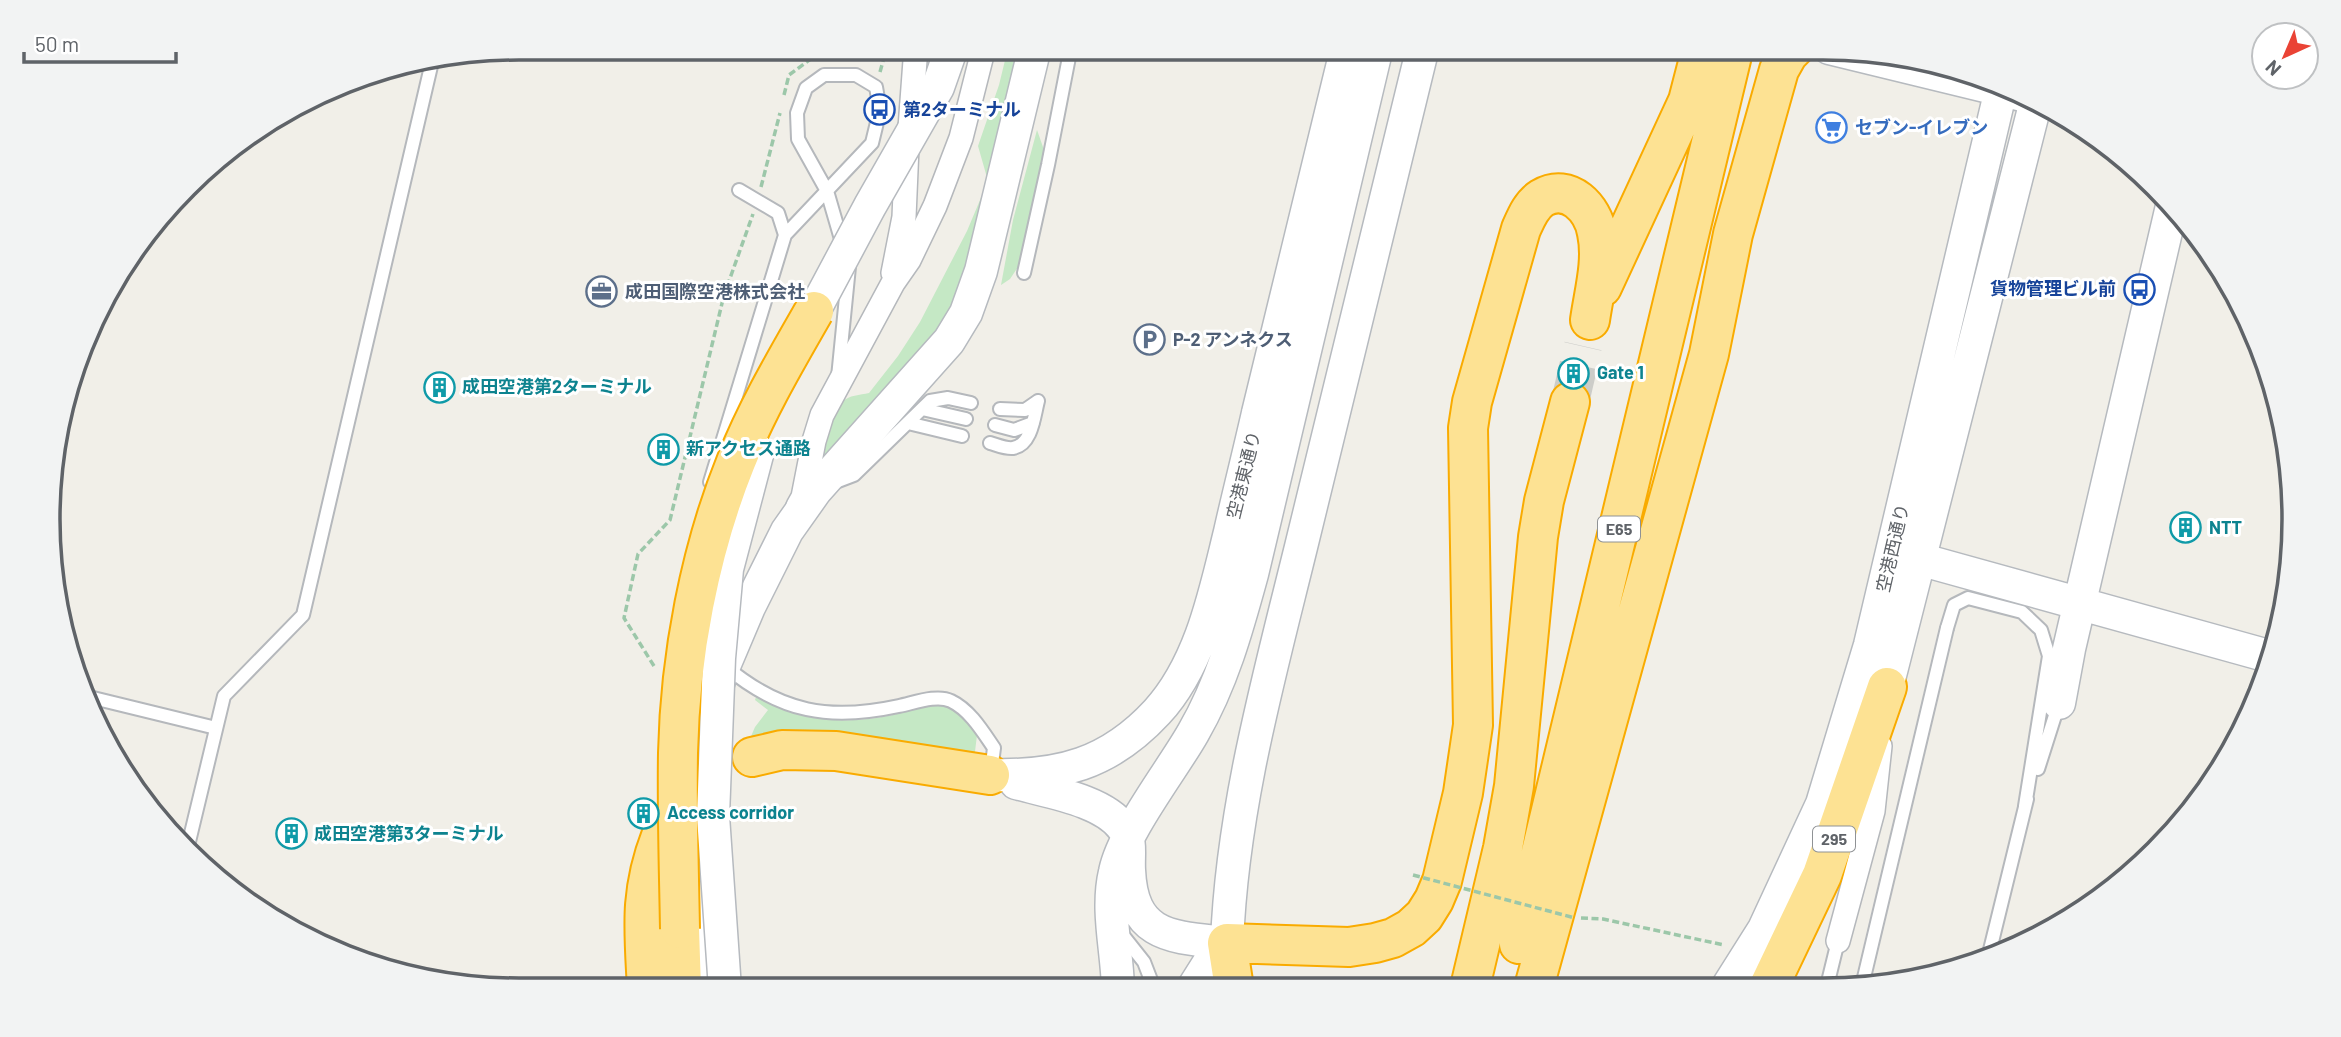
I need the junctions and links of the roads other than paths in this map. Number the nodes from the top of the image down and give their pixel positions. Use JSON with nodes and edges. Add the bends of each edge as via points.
{"nodes":[{"id":1,"x":915,"y":60,"type":"edge"},
{"id":2,"x":922,"y":60,"type":"edge"},
{"id":3,"x":947,"y":60,"type":"edge"},
{"id":4,"x":981,"y":60,"type":"edge"},
{"id":5,"x":1032,"y":60,"type":"edge"},
{"id":6,"x":1068,"y":60,"type":"edge"},
{"id":7,"x":1345,"y":60,"type":"edge"},
{"id":8,"x":1374,"y":60,"type":"edge"},
{"id":9,"x":1420,"y":60,"type":"edge"},
{"id":10,"x":1715,"y":60,"type":"edge"},
{"id":11,"x":1716,"y":60,"type":"edge"},
{"id":12,"x":1785,"y":60,"type":"edge"},
{"id":13,"x":431,"y":68,"type":"edge"},
{"id":14,"x":2009,"y":99,"type":"edge"},
{"id":15,"x":2033,"y":111,"type":"edge"},
{"id":16,"x":909,"y":138,"type":"junction"},
{"id":17,"x":738,"y":190,"type":"dead end"},
{"id":18,"x":827,"y":191,"type":"junction"},
{"id":19,"x":2170,"y":218,"type":"edge"},
{"id":20,"x":785,"y":235,"type":"junction"},
{"id":21,"x":2187,"y":239,"type":"edge"},
{"id":22,"x":1024,"y":272,"type":"dead end"},
{"id":23,"x":894,"y":283,"type":"junction"},
{"id":24,"x":814,"y":311,"type":"junction"},
{"id":25,"x":838,"y":384,"type":"junction"},
{"id":26,"x":1570,"y":402,"type":"tunnel mouth"},
{"id":27,"x":971,"y":403,"type":"dead end"},
{"id":28,"x":922,"y":409,"type":"junction"},
{"id":29,"x":1000,"y":409,"type":"dead end"},
{"id":30,"x":967,"y":419,"type":"dead end"},
{"id":31,"x":908,"y":423,"type":"junction"},
{"id":32,"x":1032,"y":423,"type":"junction"},
{"id":33,"x":995,"y":425,"type":"dead end"},
{"id":34,"x":962,"y":436,"type":"dead end"},
{"id":35,"x":990,"y":443,"type":"dead end"},
{"id":36,"x":816,"y":490,"type":"junction"},
{"id":37,"x":708,"y":492,"type":"dead end"},
{"id":38,"x":699,"y":531,"type":"dead end"},
{"id":39,"x":787,"y":531,"type":"junction"},
{"id":40,"x":1906,"y":555,"type":"junction"},
{"id":41,"x":2090,"y":606,"type":"junction"},
{"id":42,"x":2261,"y":654,"type":"edge"},
{"id":43,"x":1887,"y":687,"type":"junction"},
{"id":44,"x":96,"y":699,"type":"edge"},
{"id":45,"x":2059,"y":703,"type":"joint"},
{"id":46,"x":216,"y":728,"type":"junction"},
{"id":47,"x":752,"y":757,"type":"dead end"},
{"id":48,"x":990,"y":775,"type":"junction"},
{"id":49,"x":2025,"y":806,"type":"junction"},
{"id":50,"x":661,"y":836,"type":"dead end"},
{"id":51,"x":1129,"y":838,"type":"junction"},
{"id":52,"x":190,"y":839,"type":"edge"},
{"id":53,"x":1112,"y":922,"type":"junction"},
{"id":54,"x":1838,"y":940,"type":"joint"},
{"id":55,"x":1227,"y":943,"type":"junction"},
{"id":56,"x":1991,"y":945,"type":"edge"},
{"id":57,"x":1864,"y":976,"type":"edge"},
{"id":58,"x":647,"y":978,"type":"edge"},
{"id":59,"x":682,"y":978,"type":"edge"},
{"id":60,"x":706,"y":978,"type":"edge"},
{"id":61,"x":724,"y":978,"type":"edge"},
{"id":62,"x":1118,"y":978,"type":"edge"},
{"id":63,"x":1150,"y":978,"type":"edge"},
{"id":64,"x":1199,"y":978,"type":"edge"},
{"id":65,"x":1225,"y":978,"type":"edge"},
{"id":66,"x":1232,"y":978,"type":"edge"},
{"id":67,"x":1472,"y":978,"type":"edge"},
{"id":68,"x":1510,"y":978,"type":"edge"},
{"id":69,"x":1536,"y":978,"type":"edge"},
{"id":70,"x":1733,"y":978,"type":"edge"},
{"id":71,"x":1773,"y":978,"type":"edge"},
{"id":72,"x":1829,"y":978,"type":"edge"}],
"edges":[{"from":1,"to":16,"type":"street","bridge":true},
{"from":2,"to":23,"type":"street"},
{"from":3,"to":16,"type":"street","bridge":true},
{"from":4,"to":23,"type":"street","via":[[943,186]]},
{"from":5,"to":36,"type":"street","via":[[981,271],[966,313],[949,341]]},
{"from":6,"to":22,"type":"lane"},
{"from":7,"to":48,"type":"street","name":"空港東通り","via":[[1224,555],[1195,653],[1158,711],[1110,751],[1052,773]]},
{"from":8,"to":51,"type":"street","name":"空港東通り","via":[[1234,640],[1213,698]]},
{"from":9,"to":55,"type":"street","via":[[1247,781]]},
{"from":10,"to":55,"type":"highway","number":"E65","via":[[1688,101],[1602,288],[1587,333],[1599,256],[1598,234],[1585,204],[1572,196],[1543,198],[1521,229],[1468,428],[1473,725],[1463,793],[1434,900],[1411,928],[1375,943],[1349,947]]},
{"from":11,"to":68,"type":"highway","number":"E65"},
{"from":12,"to":69,"type":"highway","via":[[1733,234],[1709,354]]},
{"from":13,"to":46,"type":"lane","via":[[303,615],[224,696]]},
{"from":14,"to":40,"type":"street","name":"空港西通り"},
{"from":15,"to":40,"type":"street","name":"空港西通り"},
{"from":16,"to":24,"type":"street","bridge":true},
{"from":17,"to":20,"type":"lane","via":[[778,213]]},
{"from":18,"to":18,"type":"lane","via":[[872,143],[880,110],[876,87],[856,75],[824,75],[806,88],[797,113],[798,139]]},
{"from":18,"to":20,"type":"lane"},
{"from":18,"to":25,"type":"lane","via":[[849,268]]},
{"from":19,"to":41,"type":"street"},
{"from":20,"to":37,"type":"lane"},
{"from":21,"to":41,"type":"street"},
{"from":23,"to":25,"type":"street"},
{"from":24,"to":59,"type":"highway","bridge":true,"via":[[755,417],[735,464],[700,580],[678,752]]},
{"from":24,"to":61,"type":"street","bridge":true,"via":[[757,454],[727,569],[713,816]]},
{"from":25,"to":39,"type":"street","via":[[822,415],[803,497]]},
{"from":26,"to":67,"type":"highway","via":[[1538,537],[1514,786]]},
{"from":27,"to":28,"type":"lane","via":[[941,398]]},
{"from":28,"to":30,"type":"lane"},
{"from":28,"to":31,"type":"lane"},
{"from":29,"to":32,"type":"lane","via":[[1025,410],[1038,401]]},
{"from":31,"to":34,"type":"lane"},
{"from":31,"to":36,"type":"lane","via":[[854,475]]},
{"from":32,"to":33,"type":"lane","via":[[1014,430]]},
{"from":32,"to":35,"type":"lane","via":[[1022,444],[1012,448]]},
{"from":36,"to":39,"type":"street"},
{"from":38,"to":48,"type":"lane","via":[[683,612],[703,648],[738,677],[788,705],[842,715],[950,700],[977,723],[994,748]]},
{"from":39,"to":60,"type":"street","via":[[749,607],[705,722],[696,771],[695,840]]},
{"from":40,"to":41,"type":"street"},
{"from":40,"to":43,"type":"street","name":"空港西通り"},
{"from":40,"to":70,"type":"street","name":"空港西通り","via":[[1870,645],[1822,804],[1764,929]]},
{"from":41,"to":42,"type":"street"},
{"from":41,"to":45,"type":"street","via":[[2069,649]]},
{"from":43,"to":54,"type":"street","via":[[1873,811]]},
{"from":43,"to":71,"type":"highway","number":"295","via":[[1822,875]]},
{"from":44,"to":46,"type":"lane"},
{"from":45,"to":49,"type":"lane"},
{"from":46,"to":52,"type":"lane"},
{"from":47,"to":48,"type":"highway","via":[[782,750],[815,750]]},
{"from":48,"to":51,"type":"street","via":[[1102,809]]},
{"from":49,"to":56,"type":"lane"},
{"from":49,"to":57,"type":"lane","bridge":true,"via":[[2049,656],[2041,630],[2022,612],[1969,598],[1954,605],[1947,628]]},
{"from":50,"to":58,"type":"highway","via":[[646,886]]},
{"from":51,"to":53,"type":"street","name":"空港東通り","via":[[1115,868]]},
{"from":51,"to":55,"type":"street","via":[[1134,900],[1151,926],[1167,935]]},
{"from":53,"to":62,"type":"street","name":"空港東通り"},
{"from":53,"to":63,"type":"lane","via":[[1144,962]]},
{"from":54,"to":72,"type":"lane"},
{"from":55,"to":64,"type":"street"},
{"from":55,"to":65,"type":"highway"},
{"from":55,"to":66,"type":"highway"}]}
